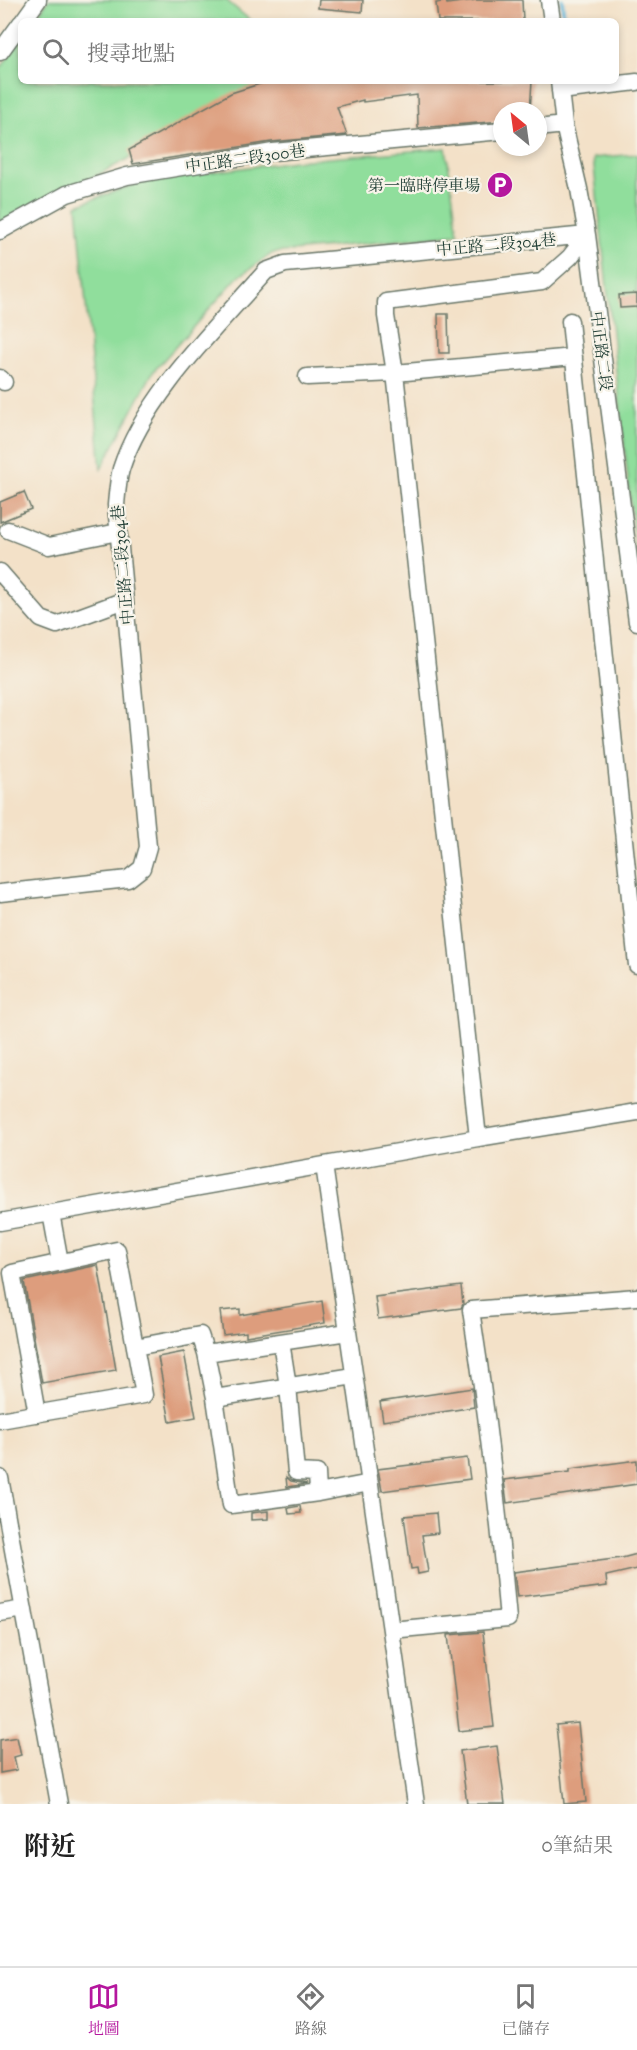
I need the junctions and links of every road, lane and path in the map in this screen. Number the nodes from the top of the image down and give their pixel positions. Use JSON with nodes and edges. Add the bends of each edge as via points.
{"nodes":[{"id":1,"x":38,"y":0,"type":"edge"},
{"id":2,"x":549,"y":0,"type":"edge"},
{"id":3,"x":25,"y":18,"type":"edge"},
{"id":4,"x":552,"y":18,"type":"edge"},
{"id":5,"x":18,"y":27,"type":"edge"},
{"id":6,"x":0,"y":52,"type":"edge"},
{"id":7,"x":637,"y":82,"type":"edge"},
{"id":8,"x":619,"y":83,"type":"edge"},
{"id":9,"x":598,"y":84,"type":"edge"},
{"id":10,"x":560,"y":86,"type":"edge"},
{"id":11,"x":564,"y":125,"type":"junction"},
{"id":12,"x":547,"y":127,"type":"edge"},
{"id":13,"x":493,"y":132,"type":"edge"},
{"id":14,"x":0,"y":231,"type":"edge"},
{"id":15,"x":587,"y":235,"type":"junction"},
{"id":16,"x":570,"y":321,"type":"dead end"},
{"id":17,"x":574,"y":357,"type":"junction"},
{"id":18,"x":395,"y":373,"type":"junction"},
{"id":19,"x":307,"y":377,"type":"dead end"},
{"id":20,"x":9,"y":530,"type":"dead end"},
{"id":21,"x":118,"y":532,"type":"junction"},
{"id":22,"x":0,"y":572,"type":"edge"},
{"id":23,"x":125,"y":600,"type":"junction"},
{"id":24,"x":637,"y":622,"type":"edge"},
{"id":25,"x":0,"y":893,"type":"edge"},
{"id":26,"x":637,"y":965,"type":"edge"},
{"id":27,"x":637,"y":1112,"type":"edge"},
{"id":28,"x":477,"y":1138,"type":"junction"},
{"id":29,"x":324,"y":1165,"type":"junction"},
{"id":30,"x":51,"y":1213,"type":"junction"},
{"id":31,"x":0,"y":1222,"type":"edge"},
{"id":32,"x":60,"y":1262,"type":"junction"},
{"id":33,"x":637,"y":1297,"type":"edge"},
{"id":34,"x":348,"y":1332,"type":"junction"},
{"id":35,"x":280,"y":1342,"type":"junction"},
{"id":36,"x":135,"y":1347,"type":"junction"},
{"id":37,"x":206,"y":1353,"type":"junction"},
{"id":38,"x":354,"y":1376,"type":"junction"},
{"id":39,"x":288,"y":1386,"type":"junction"},
{"id":40,"x":215,"y":1398,"type":"junction"},
{"id":41,"x":37,"y":1414,"type":"junction"},
{"id":42,"x":0,"y":1420,"type":"edge"},
{"id":43,"x":0,"y":1478,"type":"edge"},
{"id":44,"x":370,"y":1483,"type":"junction"},
{"id":45,"x":318,"y":1493,"type":"junction"},
{"id":46,"x":24,"y":1609,"type":"junction"},
{"id":47,"x":0,"y":1613,"type":"edge"},
{"id":48,"x":391,"y":1630,"type":"junction"},
{"id":49,"x":59,"y":1804,"type":"edge"},
{"id":50,"x":416,"y":1804,"type":"edge"}],
"edges":[{"from":1,"to":3,"type":"street"},
{"from":2,"to":4,"type":"street"},
{"from":5,"to":6,"type":"street"},
{"from":7,"to":8,"type":"street"},
{"from":9,"to":10,"type":"street"},
{"from":10,"to":11,"type":"street","name":"中正路二段"},
{"from":11,"to":12,"type":"street"},
{"from":11,"to":15,"type":"street","name":"中正路二段"},
{"from":13,"to":14,"type":"street","name":"中正路二段300巷","via":[[273,152],[127,176],[67,194]]},
{"from":15,"to":18,"type":"street","via":[[542,282],[386,302]]},
{"from":15,"to":21,"type":"street","name":"中正路二段304巷","via":[[285,264],[266,271],[163,389],[138,430],[121,470],[116,505]]},
{"from":15,"to":24,"type":"street","name":"中正路二段"},
{"from":16,"to":17,"type":"street"},
{"from":17,"to":18,"type":"street"},
{"from":17,"to":26,"type":"street"},
{"from":18,"to":19,"type":"street"},
{"from":18,"to":28,"type":"street"},
{"from":20,"to":21,"type":"street","via":[[49,546]]},
{"from":21,"to":23,"type":"street","name":"中正路二段304巷"},
{"from":22,"to":23,"type":"street","via":[[41,619],[57,625]]},
{"from":23,"to":25,"type":"street","name":"中正路二段304巷","via":[[148,847],[141,868],[128,879]]},
{"from":27,"to":28,"type":"street"},
{"from":28,"to":29,"type":"street"},
{"from":29,"to":30,"type":"street"},
{"from":29,"to":34,"type":"street"},
{"from":30,"to":31,"type":"street"},
{"from":30,"to":32,"type":"street"},
{"from":32,"to":36,"type":"street","via":[[117,1250]]},
{"from":32,"to":41,"type":"street","via":[[12,1273]]},
{"from":33,"to":48,"type":"street","via":[[471,1310],[508,1619]]},
{"from":34,"to":35,"type":"street"},
{"from":34,"to":38,"type":"street"},
{"from":35,"to":37,"type":"street"},
{"from":35,"to":39,"type":"street"},
{"from":36,"to":37,"type":"street","via":[[200,1335]]},
{"from":36,"to":41,"type":"street","via":[[144,1395]]},
{"from":37,"to":40,"type":"street"},
{"from":38,"to":39,"type":"street"},
{"from":38,"to":44,"type":"street"},
{"from":39,"to":40,"type":"street"},
{"from":39,"to":45,"type":"street","via":[[296,1472],[317,1473]]},
{"from":40,"to":45,"type":"street","via":[[231,1505]]},
{"from":41,"to":42,"type":"street"},
{"from":43,"to":46,"type":"street"},
{"from":44,"to":45,"type":"street"},
{"from":44,"to":48,"type":"street"},
{"from":46,"to":47,"type":"street"},
{"from":46,"to":49,"type":"street"},
{"from":48,"to":50,"type":"street"}]}
